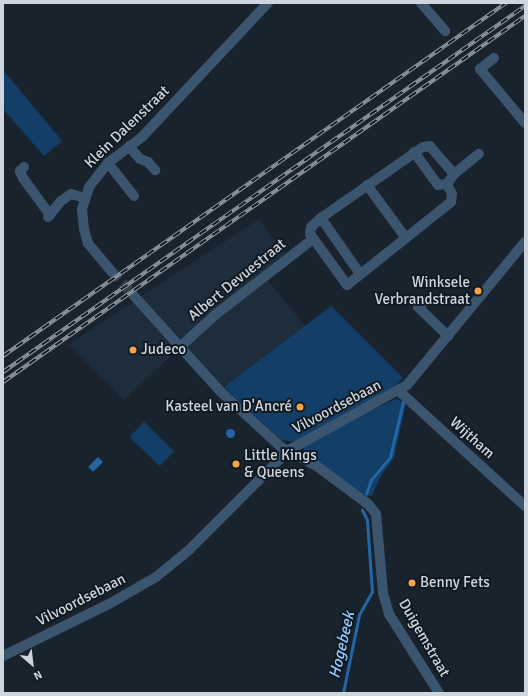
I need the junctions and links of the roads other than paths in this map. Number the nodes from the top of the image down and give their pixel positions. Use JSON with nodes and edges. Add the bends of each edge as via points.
{"nodes":[{"id":1,"x":268,"y":3,"type":"edge"},
{"id":2,"x":421,"y":3,"type":"edge"},
{"id":3,"x":445,"y":31,"type":"dead end"},
{"id":4,"x":494,"y":58,"type":"dead end"},
{"id":5,"x":525,"y":123,"type":"edge"},
{"id":6,"x":129,"y":146,"type":"junction"},
{"id":7,"x":414,"y":152,"type":"junction"},
{"id":8,"x":479,"y":154,"type":"dead end"},
{"id":9,"x":108,"y":163,"type":"junction"},
{"id":10,"x":24,"y":168,"type":"dead end"},
{"id":11,"x":155,"y":170,"type":"dead end"},
{"id":12,"x":454,"y":174,"type":"junction"},
{"id":13,"x":447,"y":184,"type":"junction"},
{"id":14,"x":367,"y":185,"type":"junction"},
{"id":15,"x":134,"y":196,"type":"dead end"},
{"id":16,"x":85,"y":198,"type":"junction"},
{"id":17,"x":321,"y":218,"type":"junction"},
{"id":18,"x":313,"y":238,"type":"junction"},
{"id":19,"x":406,"y":238,"type":"junction"},
{"id":20,"x":525,"y":242,"type":"edge"},
{"id":21,"x":112,"y":272,"type":"tunnel mouth"},
{"id":22,"x":360,"y":274,"type":"junction"},
{"id":23,"x":134,"y":296,"type":"tunnel mouth"},
{"id":24,"x":425,"y":301,"type":"dead end"},
{"id":25,"x":448,"y":336,"type":"junction"},
{"id":26,"x":181,"y":346,"type":"junction"},
{"id":27,"x":399,"y":391,"type":"junction"},
{"id":28,"x":289,"y":450,"type":"junction"},
{"id":29,"x":525,"y":506,"type":"edge"},
{"id":30,"x":3,"y":656,"type":"edge"},
{"id":31,"x":439,"y":693,"type":"edge"}],
"edges":[{"from":1,"to":6,"type":"street","name":"Klein Dalenstraat","via":[[142,137]]},
{"from":2,"to":3,"type":"street"},
{"from":4,"to":5,"type":"street","via":[[480,69]]},
{"from":6,"to":9,"type":"street","name":"Klein Dalenstraat"},
{"from":6,"to":11,"type":"street","via":[[140,159],[148,162]]},
{"from":7,"to":12,"type":"street","via":[[430,146]]},
{"from":7,"to":13,"type":"street","via":[[438,185]]},
{"from":7,"to":14,"type":"street"},
{"from":8,"to":12,"type":"street"},
{"from":9,"to":15,"type":"street"},
{"from":9,"to":16,"type":"street","name":"Klein Dalenstraat","via":[[92,182]]},
{"from":10,"to":16,"type":"street","via":[[20,171],[23,178],[49,216],[71,194]]},
{"from":12,"to":13,"type":"street"},
{"from":13,"to":19,"type":"street","via":[[452,194],[451,202]]},
{"from":14,"to":17,"type":"street"},
{"from":14,"to":19,"type":"street"},
{"from":16,"to":21,"type":"street","name":"Klein Dalenstraat","via":[[82,219],[88,243]]},
{"from":17,"to":18,"type":"street","via":[[311,227]]},
{"from":17,"to":22,"type":"street"},
{"from":18,"to":22,"type":"street","via":[[347,285]]},
{"from":18,"to":26,"type":"street","name":"Albert Devuestraat","via":[[215,315]]},
{"from":19,"to":22,"type":"street"},
{"from":20,"to":25,"type":"street","name":"Vilvoordsebaan"},
{"from":23,"to":26,"type":"street"},
{"from":24,"to":25,"type":"street","via":[[418,307]]},
{"from":25,"to":27,"type":"street","name":"Vilvoordsebaan","via":[[414,380]]},
{"from":26,"to":28,"type":"street","via":[[221,392],[281,446]]},
{"from":27,"to":28,"type":"street","name":"Vilvoordsebaan"},
{"from":27,"to":29,"type":"street","name":"Wijtham"},
{"from":28,"to":30,"type":"street","name":"Vilvoordsebaan","via":[[189,550],[156,577],[109,604]]},
{"from":28,"to":31,"type":"street","name":"Duigemstraat","via":[[368,504],[376,514],[383,594],[389,614]]}]}
